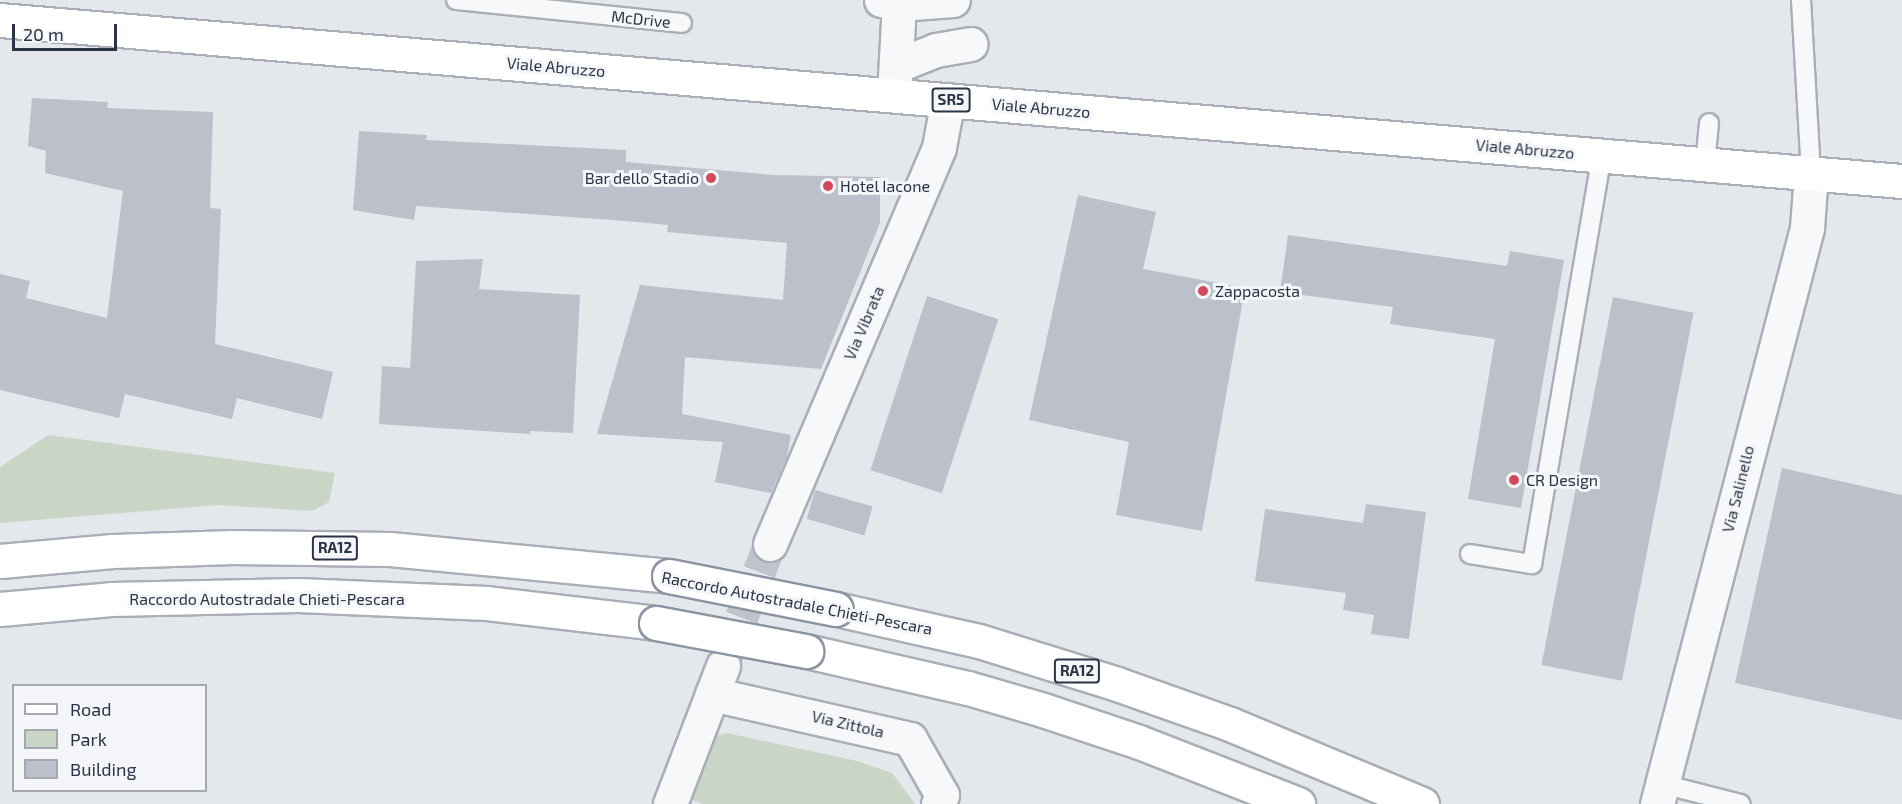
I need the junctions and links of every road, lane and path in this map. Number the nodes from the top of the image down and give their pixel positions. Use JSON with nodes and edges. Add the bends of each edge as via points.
{"nodes":[{"id":1,"x":456,"y":0,"type":"edge"},
{"id":2,"x":953,"y":0,"type":"edge"},
{"id":3,"x":1801,"y":0,"type":"edge"},
{"id":4,"x":890,"y":2,"type":"edge"},
{"id":5,"x":0,"y":20,"type":"edge"},
{"id":6,"x":682,"y":23,"type":"dead end"},
{"id":7,"x":970,"y":44,"type":"dead end"},
{"id":8,"x":895,"y":80,"type":"junction"},
{"id":9,"x":948,"y":100,"type":"junction"},
{"id":10,"x":1709,"y":123,"type":"dead end"},
{"id":11,"x":1602,"y":156,"type":"junction"},
{"id":12,"x":1705,"y":164,"type":"junction"},
{"id":13,"x":1811,"y":173,"type":"junction"},
{"id":14,"x":1902,"y":181,"type":"edge"},
{"id":15,"x":770,"y":544,"type":"tunnel mouth"},
{"id":16,"x":1470,"y":554,"type":"dead end"},
{"id":17,"x":0,"y":561,"type":"edge"},
{"id":18,"x":0,"y":609,"type":"edge"},
{"id":19,"x":1660,"y":794,"type":"edge"},
{"id":20,"x":670,"y":804,"type":"edge"},
{"id":21,"x":938,"y":804,"type":"edge"},
{"id":22,"x":1298,"y":804,"type":"edge"},
{"id":23,"x":1422,"y":804,"type":"edge"},
{"id":24,"x":1741,"y":804,"type":"edge"}],
"edges":[{"from":1,"to":6,"type":"lane","name":"McDrive"},
{"from":2,"to":4,"type":"street"},
{"from":3,"to":13,"type":"lane"},
{"from":4,"to":8,"type":"street"},
{"from":5,"to":8,"type":"main road","name":"Viale Abruzzo","number":"SR5"},
{"from":7,"to":8,"type":"street","via":[[936,50]]},
{"from":8,"to":9,"type":"main road","name":"Viale Abruzzo","number":"SR5"},
{"from":9,"to":11,"type":"main road","name":"Viale Abruzzo","number":"SR5"},
{"from":9,"to":15,"type":"street","name":"Via Vibrata","via":[[939,147]]},
{"from":10,"to":12,"type":"lane"},
{"from":11,"to":12,"type":"main road","name":"Viale Abruzzo","number":"SR5"},
{"from":11,"to":16,"type":"lane","via":[[1532,564]]},
{"from":12,"to":13,"type":"main road","name":"Viale Abruzzo","number":"SR5"},
{"from":13,"to":14,"type":"main road","name":"Viale Abruzzo","number":"SR5"},
{"from":13,"to":19,"type":"street","name":"Via Salinello","via":[[1807,228]]},
{"from":17,"to":23,"type":"main road","name":"Raccordo Autostradale Chieti-Pescara","number":"RA12","bridge":true,"via":[[113,551],[233,547],[390,549],[669,576],[979,641],[1230,724]]},
{"from":18,"to":22,"type":"main road","name":"Raccordo Autostradale Chieti-Pescara","bridge":true,"via":[[111,598],[298,595],[487,603],[656,623],[806,651],[968,688],[1139,742]]},
{"from":19,"to":24,"type":"lane"},
{"from":20,"to":21,"type":"street","name":"Via Zittola","via":[[718,680],[910,739],[942,795]]}]}
